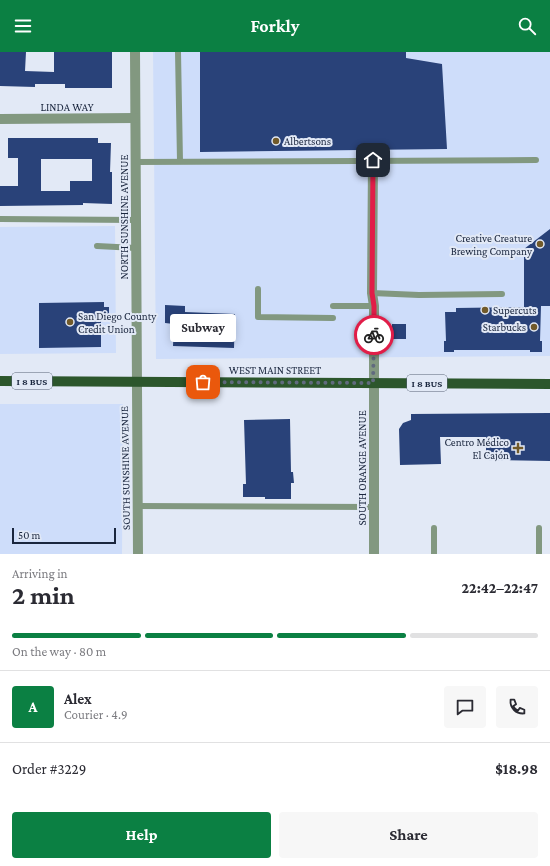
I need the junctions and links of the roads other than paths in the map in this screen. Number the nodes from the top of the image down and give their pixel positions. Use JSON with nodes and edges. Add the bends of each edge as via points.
{"nodes":[{"id":1,"x":135,"y":52,"type":"edge"},
{"id":2,"x":178,"y":52,"type":"edge"},
{"id":3,"x":135,"y":118,"type":"junction"},
{"id":4,"x":0,"y":120,"type":"edge"},
{"id":5,"x":373,"y":160,"type":"junction"},
{"id":6,"x":536,"y":160,"type":"dead end"},
{"id":7,"x":180,"y":161,"type":"junction"},
{"id":8,"x":135,"y":162,"type":"junction"},
{"id":9,"x":0,"y":219,"type":"edge"},
{"id":10,"x":136,"y":220,"type":"junction"},
{"id":11,"x":97,"y":246,"type":"dead end"},
{"id":12,"x":136,"y":248,"type":"junction"},
{"id":13,"x":258,"y":289,"type":"dead end"},
{"id":14,"x":372,"y":293,"type":"junction"},
{"id":15,"x":502,"y":294,"type":"dead end"},
{"id":16,"x":333,"y":306,"type":"dead end"},
{"id":17,"x":374,"y":306,"type":"junction"},
{"id":18,"x":333,"y":318,"type":"dead end"},
{"id":19,"x":0,"y":381,"type":"edge"},
{"id":20,"x":136,"y":382,"type":"junction"},
{"id":21,"x":373,"y":383,"type":"junction"},
{"id":22,"x":550,"y":384,"type":"edge"},
{"id":23,"x":137,"y":506,"type":"junction"},
{"id":24,"x":374,"y":507,"type":"junction"},
{"id":25,"x":434,"y":528,"type":"dead end"},
{"id":26,"x":539,"y":528,"type":"dead end"},
{"id":27,"x":138,"y":554,"type":"edge"},
{"id":28,"x":374,"y":554,"type":"edge"},
{"id":29,"x":434,"y":554,"type":"edge"},
{"id":30,"x":539,"y":554,"type":"edge"}],
"edges":[{"from":1,"to":3,"type":"street","name":"NORTH SUNSHINE AVENUE"},
{"from":2,"to":7,"type":"lane"},
{"from":3,"to":4,"type":"street","name":"LINDA WAY"},
{"from":3,"to":8,"type":"street","name":"NORTH SUNSHINE AVENUE"},
{"from":5,"to":6,"type":"lane"},
{"from":5,"to":7,"type":"lane"},
{"from":5,"to":14,"type":"street","name":"SOUTH ORANGE AVENUE"},
{"from":7,"to":8,"type":"lane"},
{"from":8,"to":10,"type":"street","name":"NORTH SUNSHINE AVENUE"},
{"from":9,"to":10,"type":"lane"},
{"from":10,"to":12,"type":"street","name":"NORTH SUNSHINE AVENUE"},
{"from":11,"to":12,"type":"lane"},
{"from":12,"to":20,"type":"street","name":"NORTH SUNSHINE AVENUE"},
{"from":13,"to":18,"type":"lane","via":[[258,317]]},
{"from":14,"to":15,"type":"lane"},
{"from":14,"to":17,"type":"street","name":"SOUTH ORANGE AVENUE"},
{"from":16,"to":17,"type":"lane"},
{"from":17,"to":21,"type":"street","name":"SOUTH ORANGE AVENUE"},
{"from":19,"to":20,"type":"main road","name":"WEST MAIN STREET","number":"I 8 BUS"},
{"from":20,"to":21,"type":"main road","name":"WEST MAIN STREET","number":"I 8 BUS"},
{"from":20,"to":23,"type":"street","name":"SOUTH SUNSHINE AVENUE"},
{"from":21,"to":22,"type":"main road","name":"WEST MAIN STREET","number":"I 8 BUS"},
{"from":21,"to":24,"type":"street","name":"SOUTH ORANGE AVENUE"},
{"from":23,"to":24,"type":"lane"},
{"from":23,"to":27,"type":"street","name":"SOUTH SUNSHINE AVENUE"},
{"from":24,"to":28,"type":"street","name":"SOUTH ORANGE AVENUE"},
{"from":25,"to":29,"type":"lane"},
{"from":26,"to":30,"type":"lane"}]}
